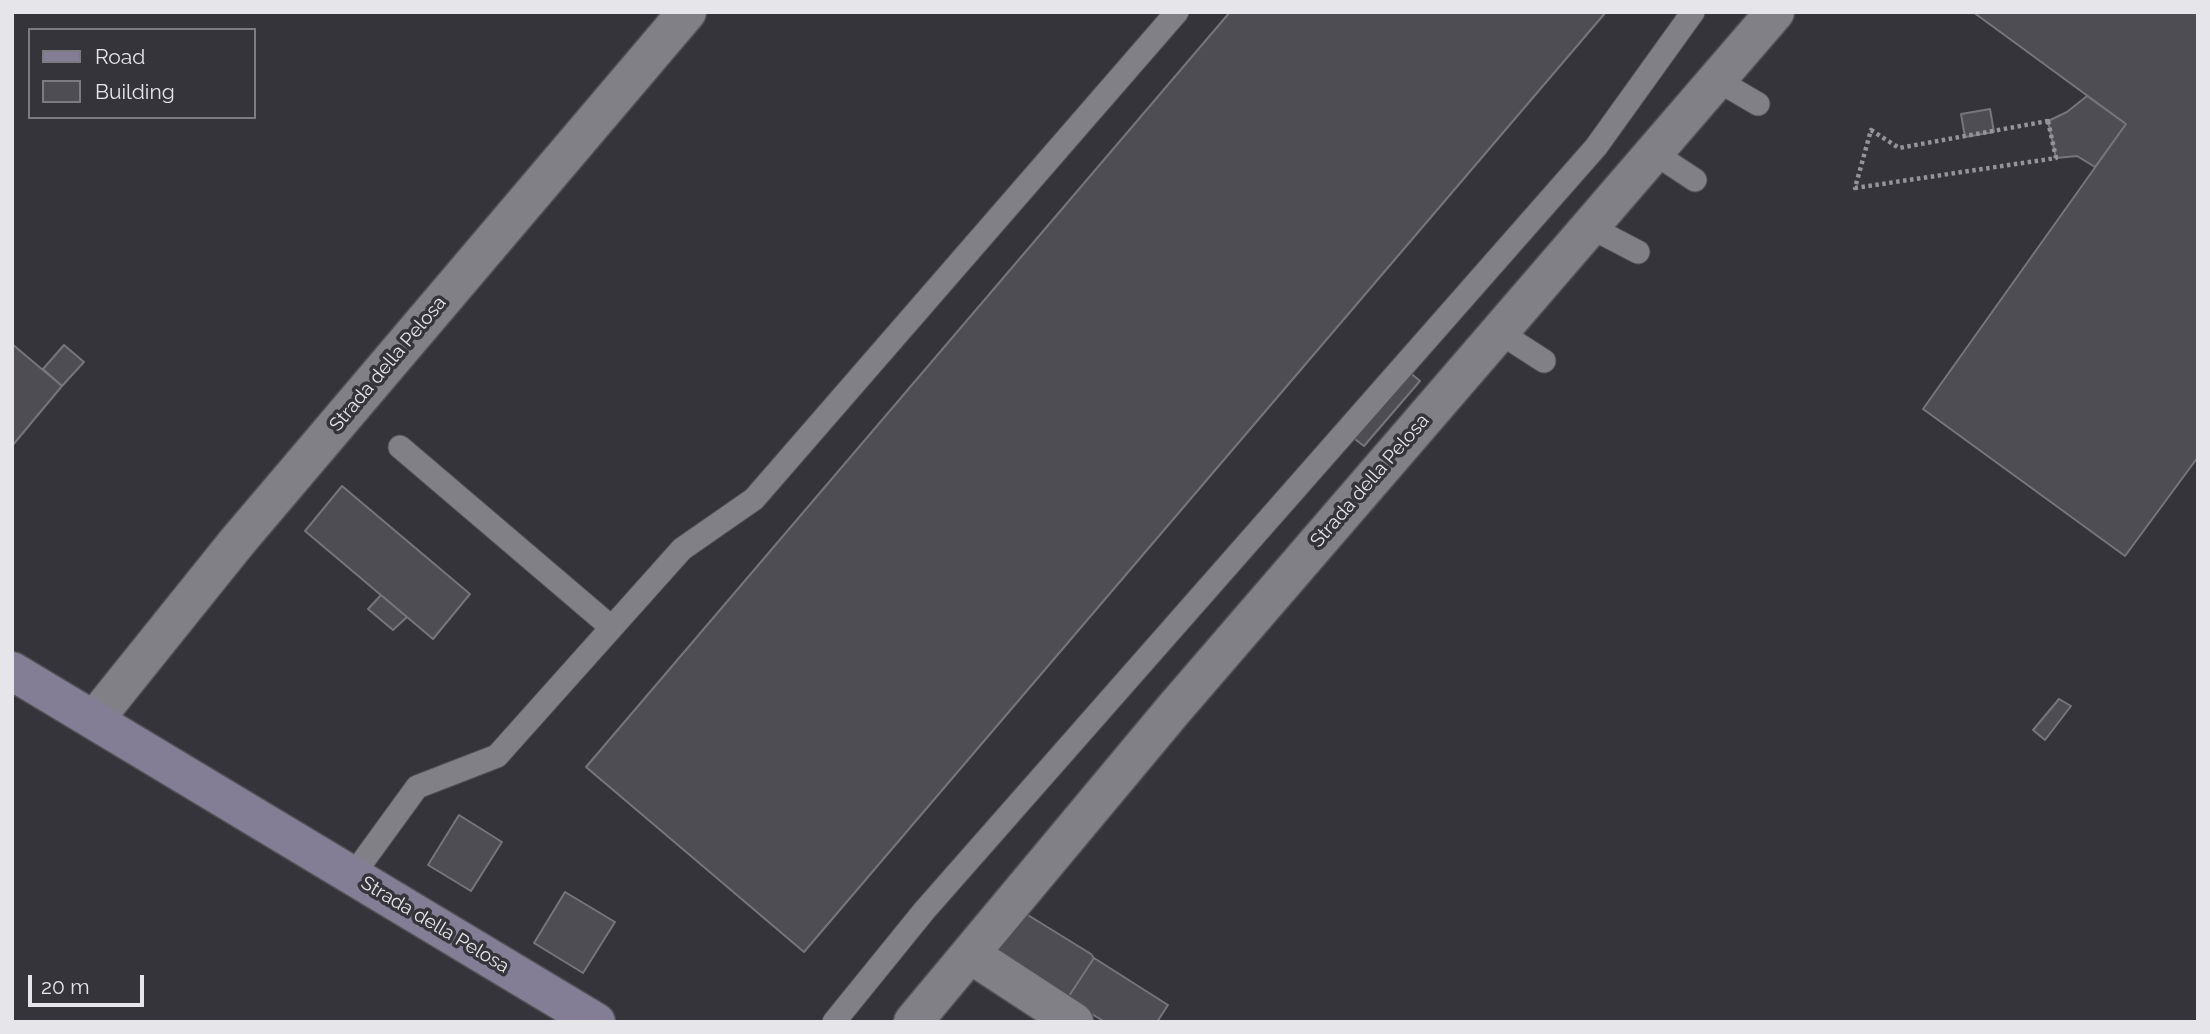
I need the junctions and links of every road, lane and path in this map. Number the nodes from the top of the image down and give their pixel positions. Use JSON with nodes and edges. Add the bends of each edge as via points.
{"nodes":[{"id":1,"x":687,"y":12,"type":"edge"},
{"id":2,"x":1177,"y":12,"type":"edge"},
{"id":3,"x":1693,"y":12,"type":"edge"},
{"id":4,"x":1775,"y":12,"type":"edge"},
{"id":5,"x":1717,"y":80,"type":"junction"},
{"id":6,"x":1758,"y":104,"type":"dead end"},
{"id":7,"x":2048,"y":121,"type":"joint"},
{"id":8,"x":1654,"y":153,"type":"junction"},
{"id":9,"x":1695,"y":180,"type":"dead end"},
{"id":10,"x":1590,"y":227,"type":"junction"},
{"id":11,"x":1638,"y":252,"type":"dead end"},
{"id":12,"x":1499,"y":332,"type":"junction"},
{"id":13,"x":1544,"y":361,"type":"dead end"},
{"id":14,"x":400,"y":447,"type":"dead end"},
{"id":15,"x":611,"y":627,"type":"junction"},
{"id":16,"x":12,"y":671,"type":"edge"},
{"id":17,"x":94,"y":720,"type":"junction"},
{"id":18,"x":353,"y":875,"type":"junction"},
{"id":19,"x":970,"y":954,"type":"junction"},
{"id":20,"x":596,"y":1022,"type":"edge"},
{"id":21,"x":834,"y":1022,"type":"edge"},
{"id":22,"x":913,"y":1022,"type":"edge"},
{"id":23,"x":1074,"y":1022,"type":"edge"}],
"edges":[{"from":1,"to":17,"type":"street","name":"Strada della Pelosa","via":[[236,542]]},
{"from":2,"to":15,"type":"lane","via":[[754,499],[682,549]]},
{"from":3,"to":21,"type":"lane","via":[[1596,147],[924,911]]},
{"from":4,"to":5,"type":"street","name":"Strada della Pelosa"},
{"from":5,"to":6,"type":"lane"},
{"from":5,"to":8,"type":"street","name":"Strada della Pelosa"},
{"from":7,"to":7,"type":"path","via":[[2056,158],[1855,188],[1871,130],[1899,148]]},
{"from":8,"to":9,"type":"lane"},
{"from":8,"to":10,"type":"street","name":"Strada della Pelosa"},
{"from":10,"to":11,"type":"lane"},
{"from":10,"to":12,"type":"street","name":"Strada della Pelosa"},
{"from":12,"to":13,"type":"lane"},
{"from":12,"to":19,"type":"street","name":"Strada della Pelosa"},
{"from":14,"to":15,"type":"lane"},
{"from":15,"to":18,"type":"lane","via":[[497,756],[417,787]]},
{"from":16,"to":17,"type":"street","name":"Strada della Pelosa"},
{"from":17,"to":18,"type":"street","name":"Strada della Pelosa"},
{"from":18,"to":20,"type":"street","name":"Strada della Pelosa"},
{"from":19,"to":22,"type":"street","name":"Strada della Pelosa"},
{"from":19,"to":23,"type":"street"}]}
